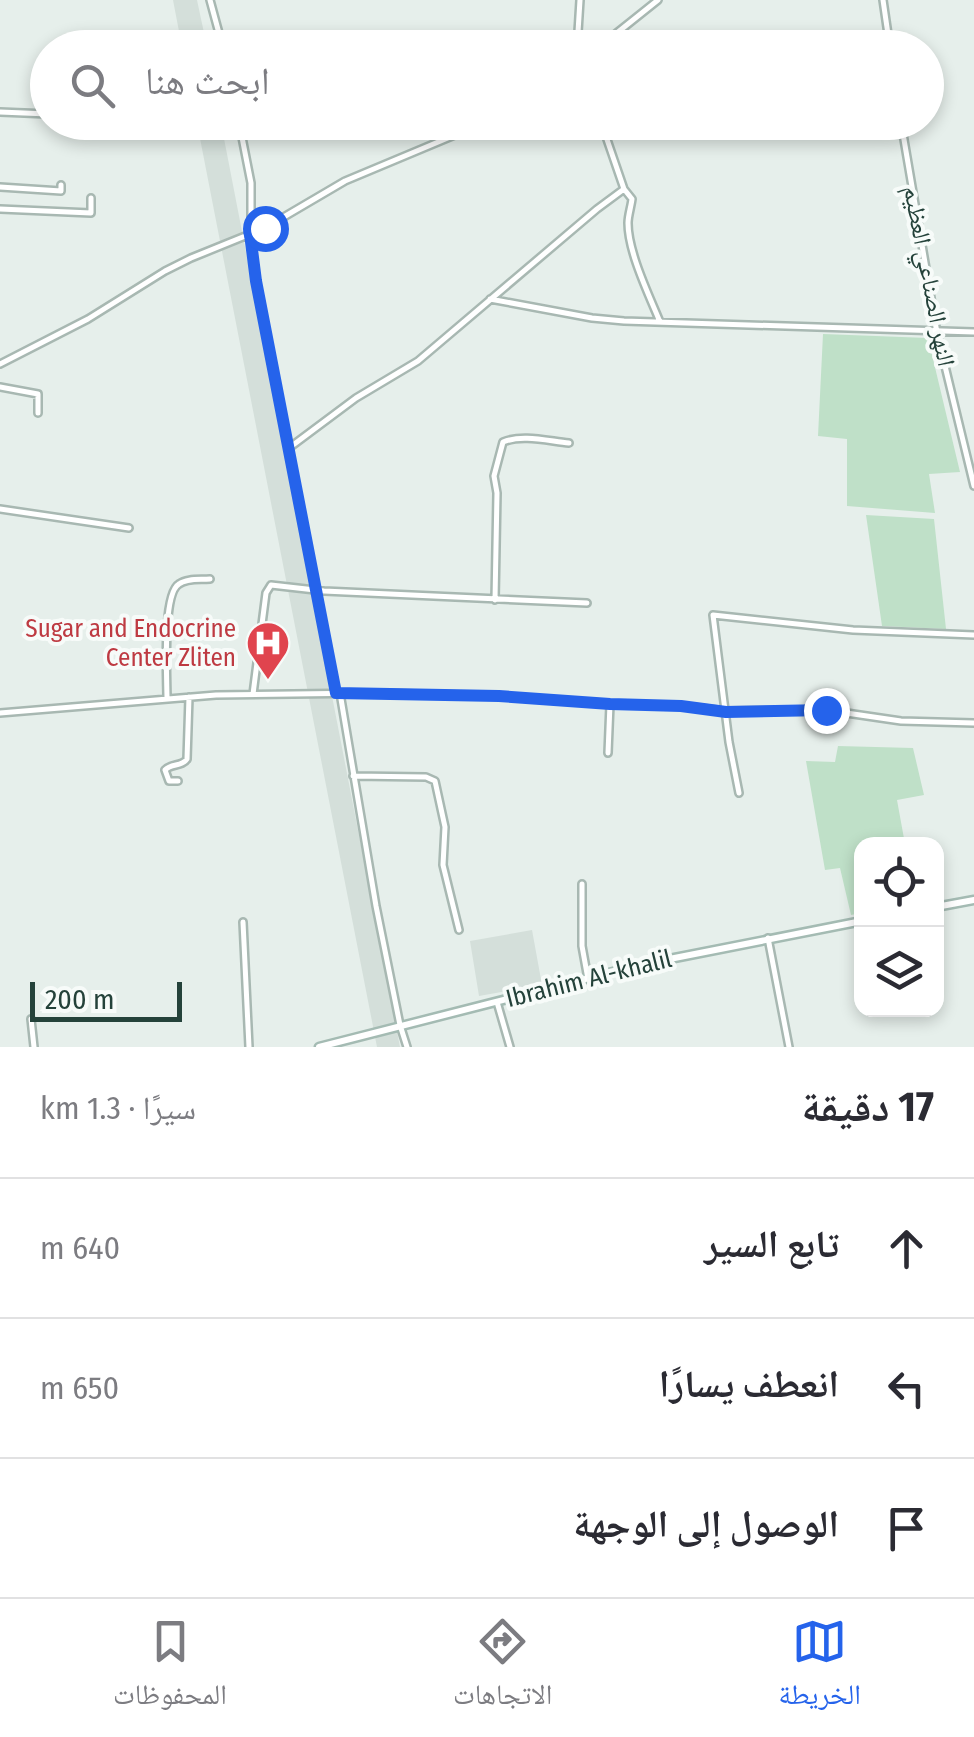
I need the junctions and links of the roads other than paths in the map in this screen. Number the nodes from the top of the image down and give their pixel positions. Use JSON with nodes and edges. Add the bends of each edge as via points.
{"nodes":[{"id":1,"x":210,"y":0,"type":"edge"},
{"id":2,"x":580,"y":0,"type":"edge"},
{"id":3,"x":658,"y":0,"type":"edge"},
{"id":4,"x":884,"y":0,"type":"edge"},
{"id":5,"x":218,"y":30,"type":"edge"},
{"id":6,"x":578,"y":30,"type":"edge"},
{"id":7,"x":620,"y":30,"type":"edge"},
{"id":8,"x":888,"y":30,"type":"edge"},
{"id":9,"x":0,"y":112,"type":"edge"},
{"id":10,"x":30,"y":113,"type":"edge"},
{"id":11,"x":243,"y":140,"type":"edge"},
{"id":12,"x":443,"y":140,"type":"edge"},
{"id":13,"x":607,"y":140,"type":"edge"},
{"id":14,"x":904,"y":140,"type":"edge"},
{"id":15,"x":62,"y":186,"type":"dead end"},
{"id":16,"x":0,"y":188,"type":"edge"},
{"id":17,"x":624,"y":189,"type":"junction"},
{"id":18,"x":91,"y":198,"type":"dead end"},
{"id":19,"x":0,"y":209,"type":"edge"},
{"id":20,"x":250,"y":234,"type":"junction"},
{"id":21,"x":490,"y":299,"type":"junction"},
{"id":22,"x":660,"y":323,"type":"junction"},
{"id":23,"x":974,"y":332,"type":"edge"},
{"id":24,"x":937,"y":333,"type":"junction"},
{"id":25,"x":0,"y":364,"type":"edge"},
{"id":26,"x":0,"y":387,"type":"edge"},
{"id":27,"x":38,"y":413,"type":"dead end"},
{"id":28,"x":569,"y":443,"type":"dead end"},
{"id":29,"x":288,"y":448,"type":"junction"},
{"id":30,"x":974,"y":486,"type":"edge"},
{"id":31,"x":0,"y":509,"type":"edge"},
{"id":32,"x":129,"y":528,"type":"dead end"},
{"id":33,"x":210,"y":579,"type":"dead end"},
{"id":34,"x":317,"y":590,"type":"junction"},
{"id":35,"x":495,"y":600,"type":"junction"},
{"id":36,"x":587,"y":603,"type":"dead end"},
{"id":37,"x":974,"y":635,"type":"edge"},
{"id":38,"x":338,"y":693,"type":"junction"},
{"id":39,"x":253,"y":694,"type":"junction"},
{"id":40,"x":189,"y":697,"type":"junction"},
{"id":41,"x":167,"y":699,"type":"junction"},
{"id":42,"x":610,"y":704,"type":"junction"},
{"id":43,"x":726,"y":712,"type":"junction"},
{"id":44,"x":0,"y":713,"type":"edge"},
{"id":45,"x":974,"y":723,"type":"edge"},
{"id":46,"x":608,"y":753,"type":"dead end"},
{"id":47,"x":353,"y":776,"type":"junction"},
{"id":48,"x":178,"y":782,"type":"dead end"},
{"id":49,"x":739,"y":793,"type":"dead end"},
{"id":50,"x":582,"y":884,"type":"dead end"},
{"id":51,"x":974,"y":900,"type":"edge"},
{"id":52,"x":944,"y":906,"type":"edge"},
{"id":53,"x":244,"y":922,"type":"dead end"},
{"id":54,"x":854,"y":922,"type":"edge"},
{"id":55,"x":458,"y":930,"type":"dead end"},
{"id":56,"x":768,"y":938,"type":"junction"},
{"id":57,"x":588,"y":979,"type":"junction"},
{"id":58,"x":497,"y":1001,"type":"junction"},
{"id":59,"x":31,"y":1020,"type":"dead end"},
{"id":60,"x":400,"y":1025,"type":"junction"},
{"id":61,"x":34,"y":1047,"type":"edge"},
{"id":62,"x":248,"y":1047,"type":"edge"},
{"id":63,"x":319,"y":1047,"type":"edge"},
{"id":64,"x":407,"y":1047,"type":"edge"},
{"id":65,"x":510,"y":1047,"type":"edge"},
{"id":66,"x":789,"y":1047,"type":"edge"}],
"edges":[{"from":1,"to":5,"type":"street"},
{"from":2,"to":6,"type":"street"},
{"from":3,"to":7,"type":"street"},
{"from":4,"to":8,"type":"street"},
{"from":9,"to":10,"type":"street"},
{"from":11,"to":20,"type":"street","via":[[251,183]]},
{"from":12,"to":20,"type":"street","via":[[345,181]]},
{"from":13,"to":17,"type":"street"},
{"from":14,"to":24,"type":"street","name":"النهر الصناعي العظيم"},
{"from":15,"to":16,"type":"street"},
{"from":17,"to":21,"type":"street"},
{"from":17,"to":22,"type":"street","via":[[632,199],[632,246]]},
{"from":18,"to":19,"type":"street","via":[[91,213]]},
{"from":20,"to":25,"type":"street","via":[[166,270]]},
{"from":20,"to":29,"type":"street"},
{"from":21,"to":22,"type":"street"},
{"from":21,"to":29,"type":"street","via":[[418,362]]},
{"from":22,"to":24,"type":"street"},
{"from":23,"to":24,"type":"street"},
{"from":24,"to":30,"type":"street","name":"النهر الصناعي العظيم"},
{"from":26,"to":27,"type":"street","via":[[38,394]]},
{"from":28,"to":35,"type":"street","via":[[503,442],[494,476]]},
{"from":29,"to":34,"type":"street"},
{"from":31,"to":32,"type":"street"},
{"from":33,"to":41,"type":"street","via":[[180,582],[172,590]]},
{"from":34,"to":35,"type":"street"},
{"from":34,"to":38,"type":"street"},
{"from":34,"to":39,"type":"street","via":[[268,588]]},
{"from":35,"to":36,"type":"street"},
{"from":37,"to":43,"type":"street","via":[[713,614]]},
{"from":38,"to":39,"type":"street"},
{"from":38,"to":42,"type":"street"},
{"from":38,"to":47,"type":"street"},
{"from":39,"to":40,"type":"street"},
{"from":40,"to":41,"type":"street"},
{"from":40,"to":48,"type":"street","via":[[188,760],[165,770],[168,781]]},
{"from":41,"to":44,"type":"street"},
{"from":42,"to":43,"type":"street"},
{"from":42,"to":46,"type":"street"},
{"from":43,"to":45,"type":"street","via":[[826,710]]},
{"from":43,"to":49,"type":"street"},
{"from":47,"to":55,"type":"street","via":[[434,782]]},
{"from":47,"to":60,"type":"street"},
{"from":50,"to":57,"type":"street"},
{"from":51,"to":52,"type":"street"},
{"from":53,"to":62,"type":"street"},
{"from":54,"to":56,"type":"street","name":"Ibrahim Al-khalil"},
{"from":56,"to":57,"type":"street","name":"Ibrahim Al-khalil"},
{"from":56,"to":66,"type":"street"},
{"from":57,"to":58,"type":"street","name":"Ibrahim Al-khalil"},
{"from":58,"to":60,"type":"street","name":"Ibrahim Al-khalil"},
{"from":58,"to":65,"type":"street"},
{"from":59,"to":61,"type":"street"},
{"from":60,"to":63,"type":"street","name":"Ibrahim Al-khalil"},
{"from":60,"to":64,"type":"street"}]}
